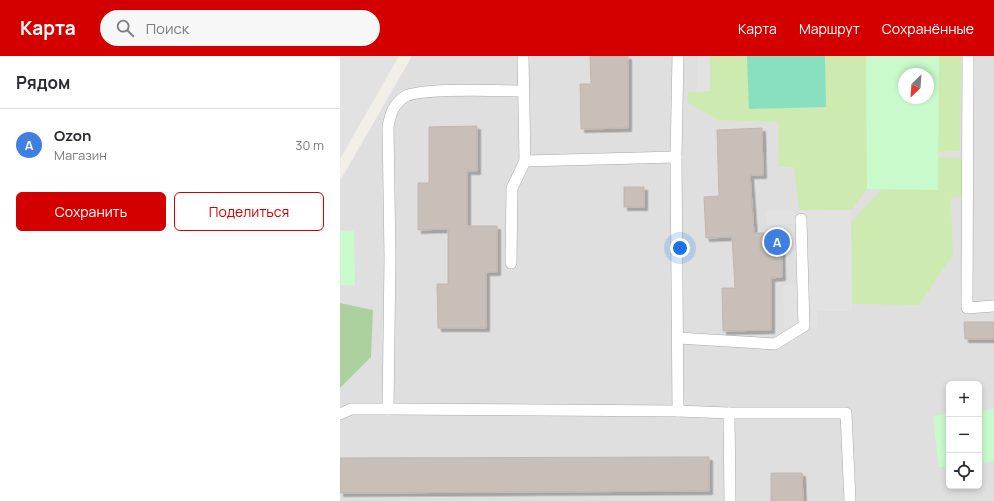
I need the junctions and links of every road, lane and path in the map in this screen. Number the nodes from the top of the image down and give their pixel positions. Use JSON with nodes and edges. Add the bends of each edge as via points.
{"nodes":[{"id":1,"x":523,"y":56,"type":"edge"},
{"id":2,"x":678,"y":56,"type":"edge"},
{"id":3,"x":968,"y":56,"type":"edge"},
{"id":4,"x":523,"y":90,"type":"junction"},
{"id":5,"x":676,"y":157,"type":"junction"},
{"id":6,"x":525,"y":161,"type":"junction"},
{"id":7,"x":801,"y":219,"type":"dead end"},
{"id":8,"x":511,"y":264,"type":"dead end"},
{"id":9,"x":994,"y":306,"type":"edge"},
{"id":10,"x":678,"y":338,"type":"junction"},
{"id":11,"x":388,"y":409,"type":"junction"},
{"id":12,"x":678,"y":410,"type":"junction"},
{"id":13,"x":729,"y":413,"type":"junction"},
{"id":14,"x":340,"y":414,"type":"edge"},
{"id":15,"x":730,"y":501,"type":"edge"},
{"id":16,"x":850,"y":501,"type":"edge"}],
"edges":[{"from":1,"to":4,"type":"lane"},
{"from":2,"to":5,"type":"lane"},
{"from":3,"to":9,"type":"lane","via":[[967,308]]},
{"from":4,"to":6,"type":"lane"},
{"from":4,"to":11,"type":"lane","via":[[422,91],[404,97],[392,108],[388,126]]},
{"from":5,"to":6,"type":"lane"},
{"from":5,"to":10,"type":"lane"},
{"from":6,"to":8,"type":"lane","via":[[512,188]]},
{"from":7,"to":10,"type":"lane","via":[[804,326],[775,344]]},
{"from":10,"to":12,"type":"lane"},
{"from":11,"to":12,"type":"lane"},
{"from":11,"to":14,"type":"lane","via":[[351,409]]},
{"from":12,"to":13,"type":"lane"},
{"from":13,"to":15,"type":"lane"},
{"from":13,"to":16,"type":"lane","via":[[846,413]]}]}
